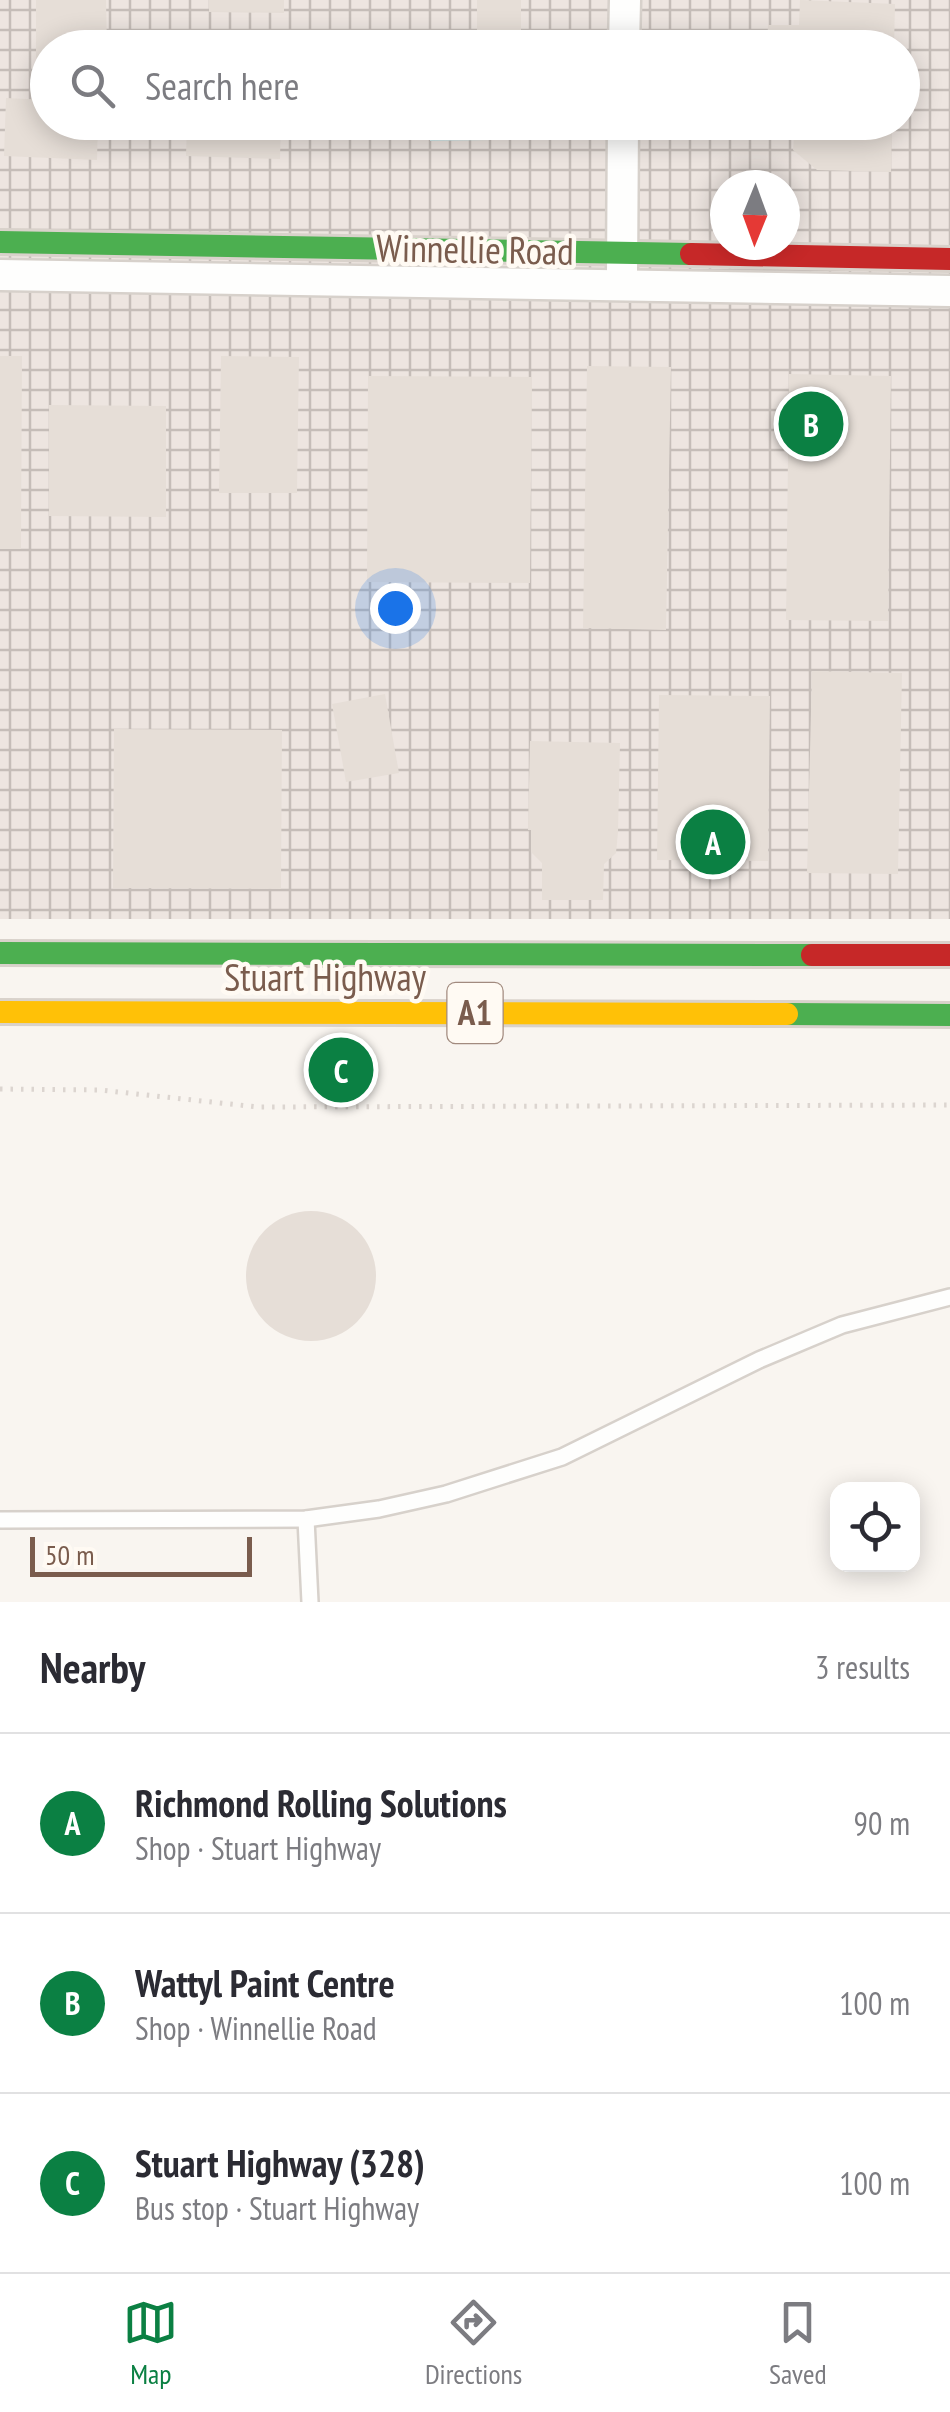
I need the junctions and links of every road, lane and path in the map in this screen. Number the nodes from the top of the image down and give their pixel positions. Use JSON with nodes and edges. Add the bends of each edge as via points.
{"nodes":[{"id":1,"x":624,"y":0,"type":"edge"},
{"id":2,"x":624,"y":30,"type":"edge"},
{"id":3,"x":623,"y":140,"type":"edge"},
{"id":4,"x":0,"y":242,"type":"edge"},
{"id":5,"x":622,"y":253,"type":"junction"},
{"id":6,"x":950,"y":259,"type":"edge"},
{"id":7,"x":0,"y":275,"type":"edge"},
{"id":8,"x":622,"y":286,"type":"junction"},
{"id":9,"x":950,"y":292,"type":"edge"},
{"id":10,"x":0,"y":952,"type":"edge"},
{"id":11,"x":950,"y":955,"type":"edge"},
{"id":12,"x":0,"y":1012,"type":"edge"},
{"id":13,"x":950,"y":1015,"type":"edge"},
{"id":14,"x":0,"y":1089,"type":"edge"},
{"id":15,"x":950,"y":1105,"type":"edge"},
{"id":16,"x":950,"y":1297,"type":"edge"},
{"id":17,"x":306,"y":1519,"type":"junction"},
{"id":18,"x":0,"y":1520,"type":"edge"},
{"id":19,"x":310,"y":1602,"type":"edge"}],
"edges":[{"from":1,"to":2,"type":"street"},
{"from":3,"to":5,"type":"street"},
{"from":4,"to":5,"type":"main road","name":"Winnellie Road"},
{"from":5,"to":6,"type":"main road","name":"Winnellie Road"},
{"from":5,"to":8,"type":"street"},
{"from":7,"to":8,"type":"street","name":"Winnellie Road"},
{"from":8,"to":9,"type":"street","name":"Winnellie Road"},
{"from":10,"to":11,"type":"main road","name":"Stuart Highway","number":"A1"},
{"from":12,"to":13,"type":"main road","name":"Stuart Highway","number":"A1"},
{"from":14,"to":15,"type":"path","via":[[100,1090],[258,1107]]},
{"from":16,"to":17,"type":"lane","via":[[842,1325],[595,1442],[507,1476],[379,1509]]},
{"from":17,"to":18,"type":"lane"},
{"from":17,"to":19,"type":"lane"}]}
